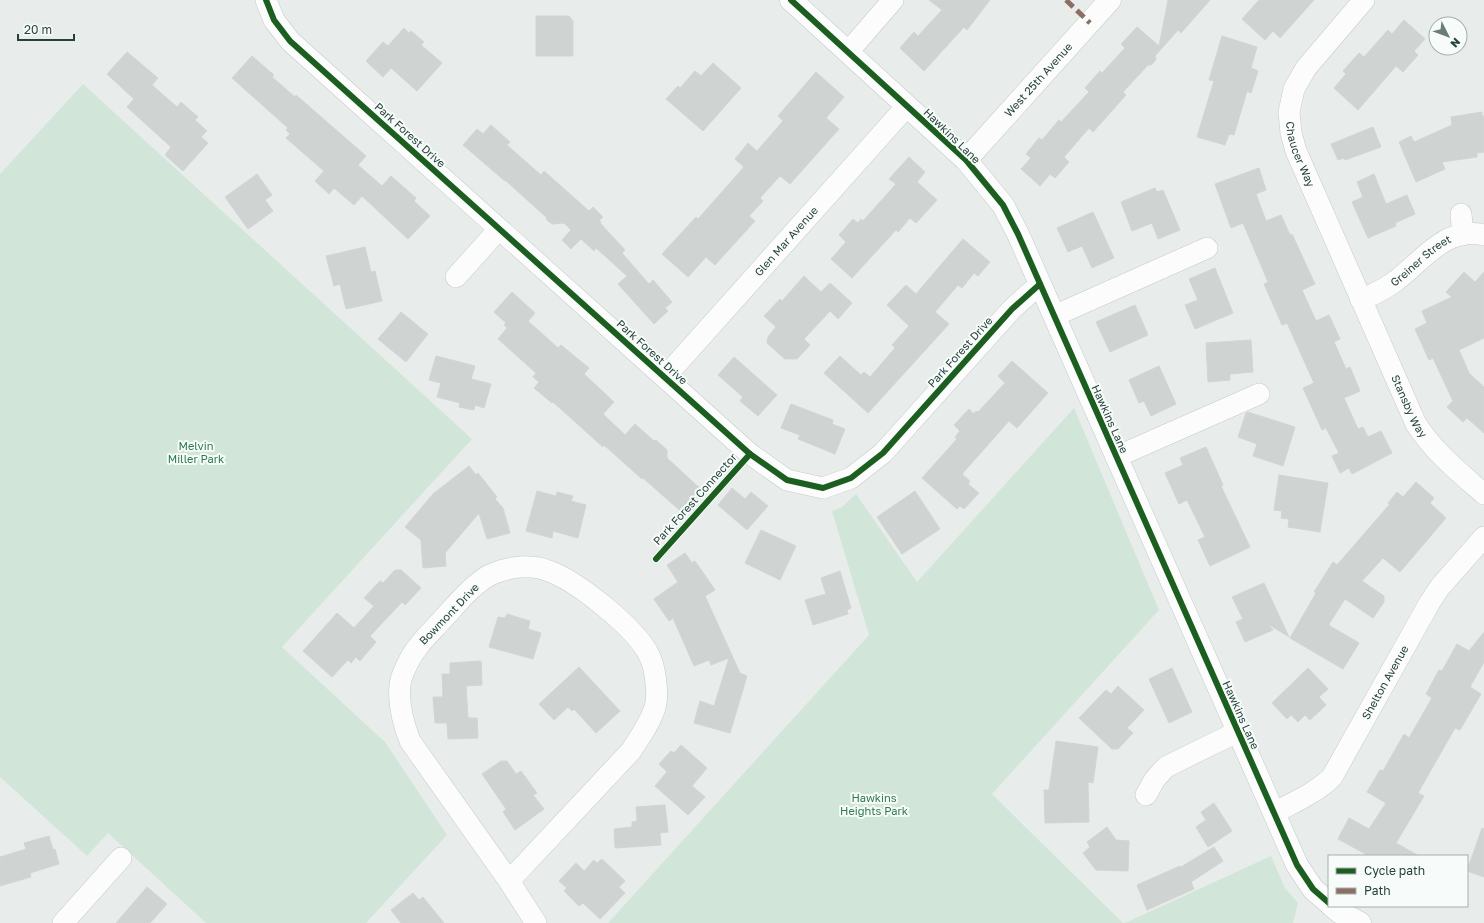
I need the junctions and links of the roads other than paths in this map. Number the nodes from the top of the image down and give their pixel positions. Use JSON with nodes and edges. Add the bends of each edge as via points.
{"nodes":[{"id":1,"x":266,"y":0,"type":"edge"},
{"id":2,"x":791,"y":0,"type":"edge"},
{"id":3,"x":893,"y":0,"type":"edge"},
{"id":4,"x":1110,"y":0,"type":"edge"},
{"id":5,"x":1364,"y":0,"type":"edge"},
{"id":6,"x":848,"y":52,"type":"junction"},
{"id":7,"x":907,"y":106,"type":"junction"},
{"id":8,"x":966,"y":160,"type":"junction"},
{"id":9,"x":1461,"y":214,"type":"dead end"},
{"id":10,"x":499,"y":229,"type":"junction"},
{"id":11,"x":1463,"y":235,"type":"junction"},
{"id":12,"x":1484,"y":235,"type":"edge"},
{"id":13,"x":1206,"y":248,"type":"dead end"},
{"id":14,"x":456,"y":277,"type":"dead end"},
{"id":15,"x":1040,"y":284,"type":"junction"},
{"id":16,"x":1361,"y":300,"type":"junction"},
{"id":17,"x":1054,"y":316,"type":"junction"},
{"id":18,"x":665,"y":377,"type":"junction"},
{"id":19,"x":1259,"y":394,"type":"dead end"},
{"id":20,"x":1116,"y":457,"type":"junction"},
{"id":21,"x":1484,"y":494,"type":"edge"},
{"id":22,"x":1484,"y":537,"type":"edge"},
{"id":23,"x":1237,"y":732,"type":"junction"},
{"id":24,"x":1146,"y":795,"type":"dead end"},
{"id":25,"x":1274,"y":813,"type":"junction"},
{"id":26,"x":121,"y":858,"type":"dead end"},
{"id":27,"x":509,"y":881,"type":"junction"},
{"id":28,"x":1328,"y":906,"type":"edge"},
{"id":29,"x":1332,"y":911,"type":"edge"},
{"id":30,"x":63,"y":923,"type":"edge"},
{"id":31,"x":536,"y":923,"type":"edge"},
{"id":32,"x":1360,"y":923,"type":"edge"}],
"edges":[{"from":1,"to":10,"type":"street","name":"Park Forest Drive","via":[[274,20],[290,41]]},
{"from":2,"to":6,"type":"street","name":"Hawkins Lane"},
{"from":3,"to":6,"type":"street"},
{"from":4,"to":8,"type":"street","name":"West 25th Avenue"},
{"from":5,"to":16,"type":"street","name":"Chaucer Way","via":[[1306,68],[1294,89],[1289,112],[1296,151]]},
{"from":6,"to":7,"type":"street","name":"Hawkins Lane"},
{"from":7,"to":8,"type":"street","name":"Hawkins Lane"},
{"from":7,"to":18,"type":"street","name":"Glen Mar Avenue"},
{"from":8,"to":15,"type":"street","name":"Hawkins Lane","via":[[1003,205]]},
{"from":9,"to":11,"type":"street"},
{"from":10,"to":14,"type":"street"},
{"from":10,"to":18,"type":"street","name":"Park Forest Drive"},
{"from":11,"to":12,"type":"street","name":"Greiner Street"},
{"from":11,"to":16,"type":"street","name":"Greiner Street","via":[[1442,242],[1396,281]]},
{"from":13,"to":17,"type":"street"},
{"from":15,"to":17,"type":"street","name":"Hawkins Lane"},
{"from":15,"to":18,"type":"street","name":"Park Forest Drive","via":[[1012,309],[883,453],[851,478],[823,488],[787,480],[756,458]]},
{"from":16,"to":21,"type":"street","name":"Stansby Way","via":[[1416,424],[1441,456]]},
{"from":17,"to":20,"type":"street","name":"Hawkins Lane"},
{"from":19,"to":20,"type":"street"},
{"from":20,"to":23,"type":"street","name":"Hawkins Lane"},
{"from":22,"to":25,"type":"street","name":"Shelton Avenue","via":[[1430,602],[1332,777],[1313,792]]},
{"from":23,"to":24,"type":"street","name":"Hawkins Lane","via":[[1166,767]]},
{"from":23,"to":25,"type":"street","name":"Hawkins Lane"},
{"from":25,"to":28,"type":"street","name":"Hawkins Lane","via":[[1297,865]]},
{"from":26,"to":30,"type":"street"},
{"from":27,"to":27,"type":"street","name":"Bowmont Drive","via":[[410,741],[403,724],[400,683],[417,647],[472,587],[489,576],[509,569],[528,567],[546,570],[573,583],[638,638],[650,656],[656,682],[656,703],[647,726],[631,751]]},
{"from":27,"to":31,"type":"street","name":"Bowmont Drive"},
{"from":29,"to":32,"type":"street","name":"Hawkins Lane"}]}
